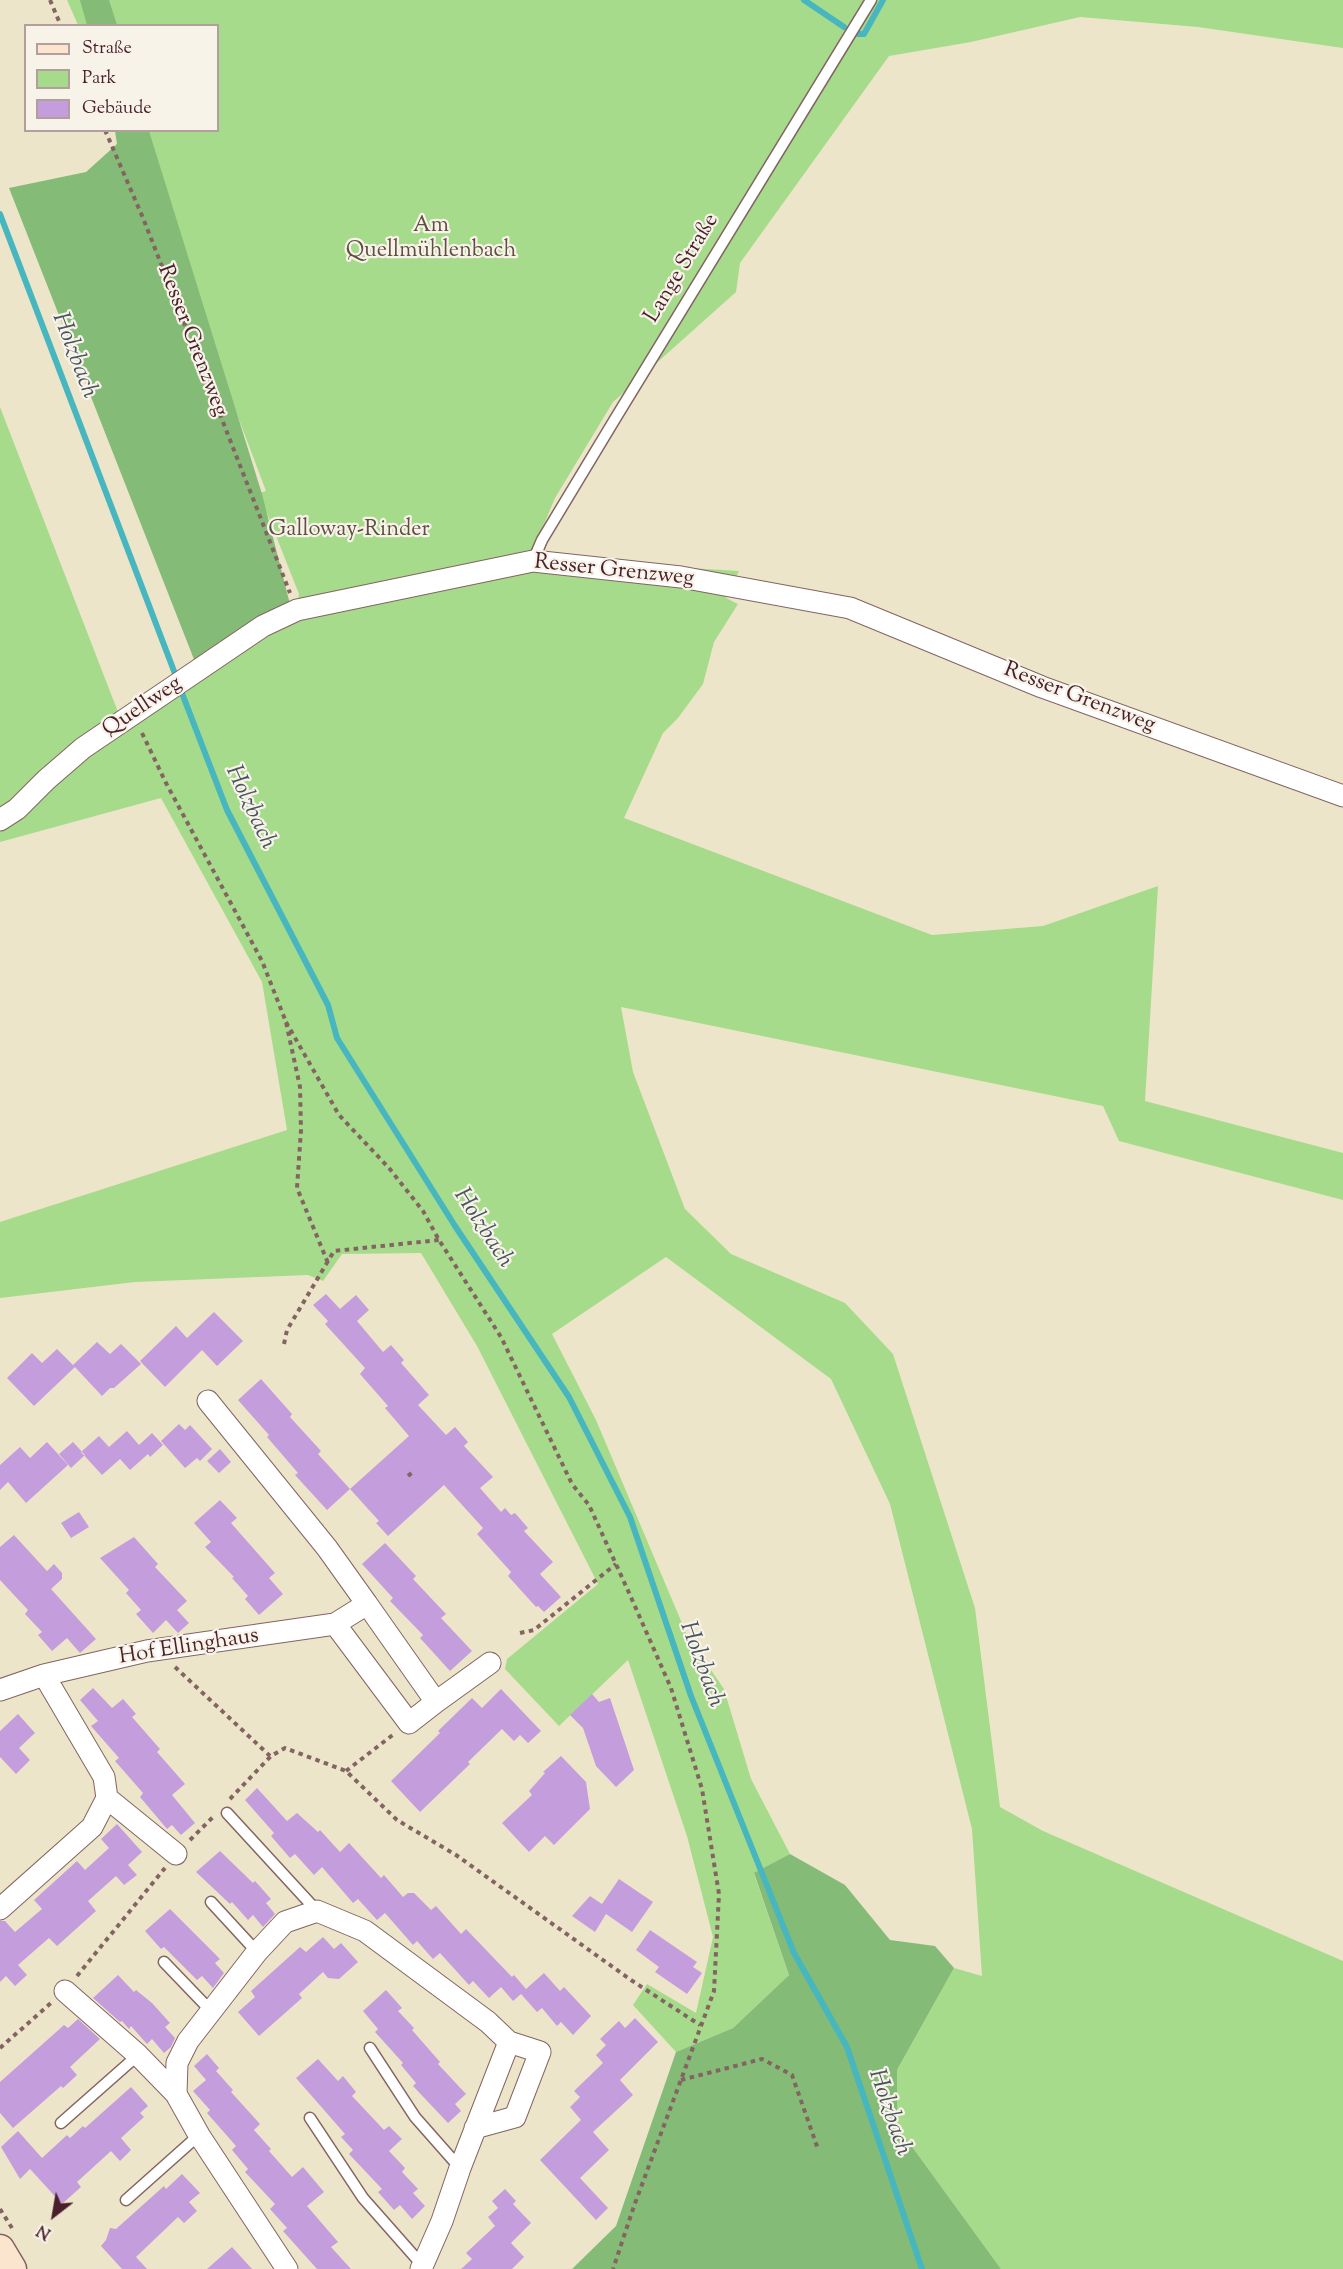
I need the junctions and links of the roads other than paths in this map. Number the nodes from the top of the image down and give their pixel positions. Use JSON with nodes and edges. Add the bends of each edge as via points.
{"nodes":[{"id":1,"x":871,"y":0,"type":"edge"},
{"id":2,"x":533,"y":561,"type":"junction"},
{"id":3,"x":297,"y":610,"type":"joint"},
{"id":4,"x":1343,"y":796,"type":"edge"},
{"id":5,"x":0,"y":820,"type":"edge"},
{"id":6,"x":208,"y":1401,"type":"dead end"},
{"id":7,"x":367,"y":1604,"type":"junction"},
{"id":8,"x":335,"y":1624,"type":"junction"},
{"id":9,"x":490,"y":1663,"type":"dead end"},
{"id":10,"x":44,"y":1675,"type":"junction"},
{"id":11,"x":0,"y":1690,"type":"edge"},
{"id":12,"x":436,"y":1702,"type":"junction"},
{"id":13,"x":107,"y":1798,"type":"junction"},
{"id":14,"x":225,"y":1810,"type":"road end"},
{"id":15,"x":176,"y":1854,"type":"road end"},
{"id":16,"x":211,"y":1902,"type":"dead end"},
{"id":17,"x":0,"y":1910,"type":"edge"},
{"id":18,"x":318,"y":1911,"type":"junction"},
{"id":19,"x":257,"y":1952,"type":"junction"},
{"id":20,"x":164,"y":1962,"type":"dead end"},
{"id":21,"x":65,"y":1991,"type":"road end"},
{"id":22,"x":212,"y":2012,"type":"junction"},
{"id":23,"x":509,"y":2042,"type":"junction"},
{"id":24,"x":370,"y":2048,"type":"dead end"},
{"id":25,"x":138,"y":2055,"type":"junction"},
{"id":26,"x":176,"y":2094,"type":"junction"},
{"id":27,"x":310,"y":2118,"type":"dead end"},
{"id":28,"x":61,"y":2123,"type":"dead end"},
{"id":29,"x":476,"y":2128,"type":"junction"},
{"id":30,"x":199,"y":2135,"type":"junction"},
{"id":31,"x":460,"y":2168,"type":"junction"},
{"id":32,"x":126,"y":2200,"type":"dead end"},
{"id":33,"x":0,"y":2249,"type":"edge"},
{"id":34,"x":422,"y":2268,"type":"edge"},
{"id":35,"x":12,"y":2269,"type":"edge"},
{"id":36,"x":287,"y":2269,"type":"edge"}],
"edges":[{"from":1,"to":2,"type":"lane","name":"Lange Straße","via":[[602,439]]},
{"from":2,"to":3,"type":"street","name":"Resser Grenzweg"},
{"from":2,"to":4,"type":"street","name":"Resser Grenzweg","via":[[681,577],[850,608],[1041,687]]},
{"from":3,"to":5,"type":"street","name":"Quellweg","via":[[263,626],[83,748]]},
{"from":6,"to":7,"type":"street","via":[[327,1548]]},
{"from":7,"to":8,"type":"street","name":"Hof Ellinghaus"},
{"from":7,"to":12,"type":"street"},
{"from":8,"to":10,"type":"street","name":"Hof Ellinghaus","via":[[157,1650]]},
{"from":8,"to":12,"type":"street","via":[[409,1723]]},
{"from":9,"to":12,"type":"street"},
{"from":10,"to":11,"type":"street","name":"Hof Ellinghaus"},
{"from":10,"to":13,"type":"street","via":[[104,1777]]},
{"from":13,"to":15,"type":"street"},
{"from":13,"to":17,"type":"street","via":[[92,1827]]},
{"from":14,"to":18,"type":"lane"},
{"from":16,"to":19,"type":"lane"},
{"from":18,"to":19,"type":"street","via":[[285,1922]]},
{"from":18,"to":23,"type":"street","via":[[365,1931],[488,2022]]},
{"from":19,"to":22,"type":"street"},
{"from":20,"to":22,"type":"lane"},
{"from":21,"to":25,"type":"street"},
{"from":22,"to":26,"type":"street","via":[[188,2041],[177,2063]]},
{"from":23,"to":29,"type":"street"},
{"from":23,"to":29,"type":"street","via":[[540,2052],[516,2117]]},
{"from":24,"to":31,"type":"lane","via":[[415,2117]]},
{"from":25,"to":26,"type":"street"},
{"from":25,"to":28,"type":"lane"},
{"from":26,"to":30,"type":"street"},
{"from":27,"to":34,"type":"lane","via":[[363,2198]]},
{"from":29,"to":31,"type":"street"},
{"from":30,"to":32,"type":"lane"},
{"from":30,"to":36,"type":"street"},
{"from":31,"to":34,"type":"street"},
{"from":33,"to":35,"type":"main road"}]}
